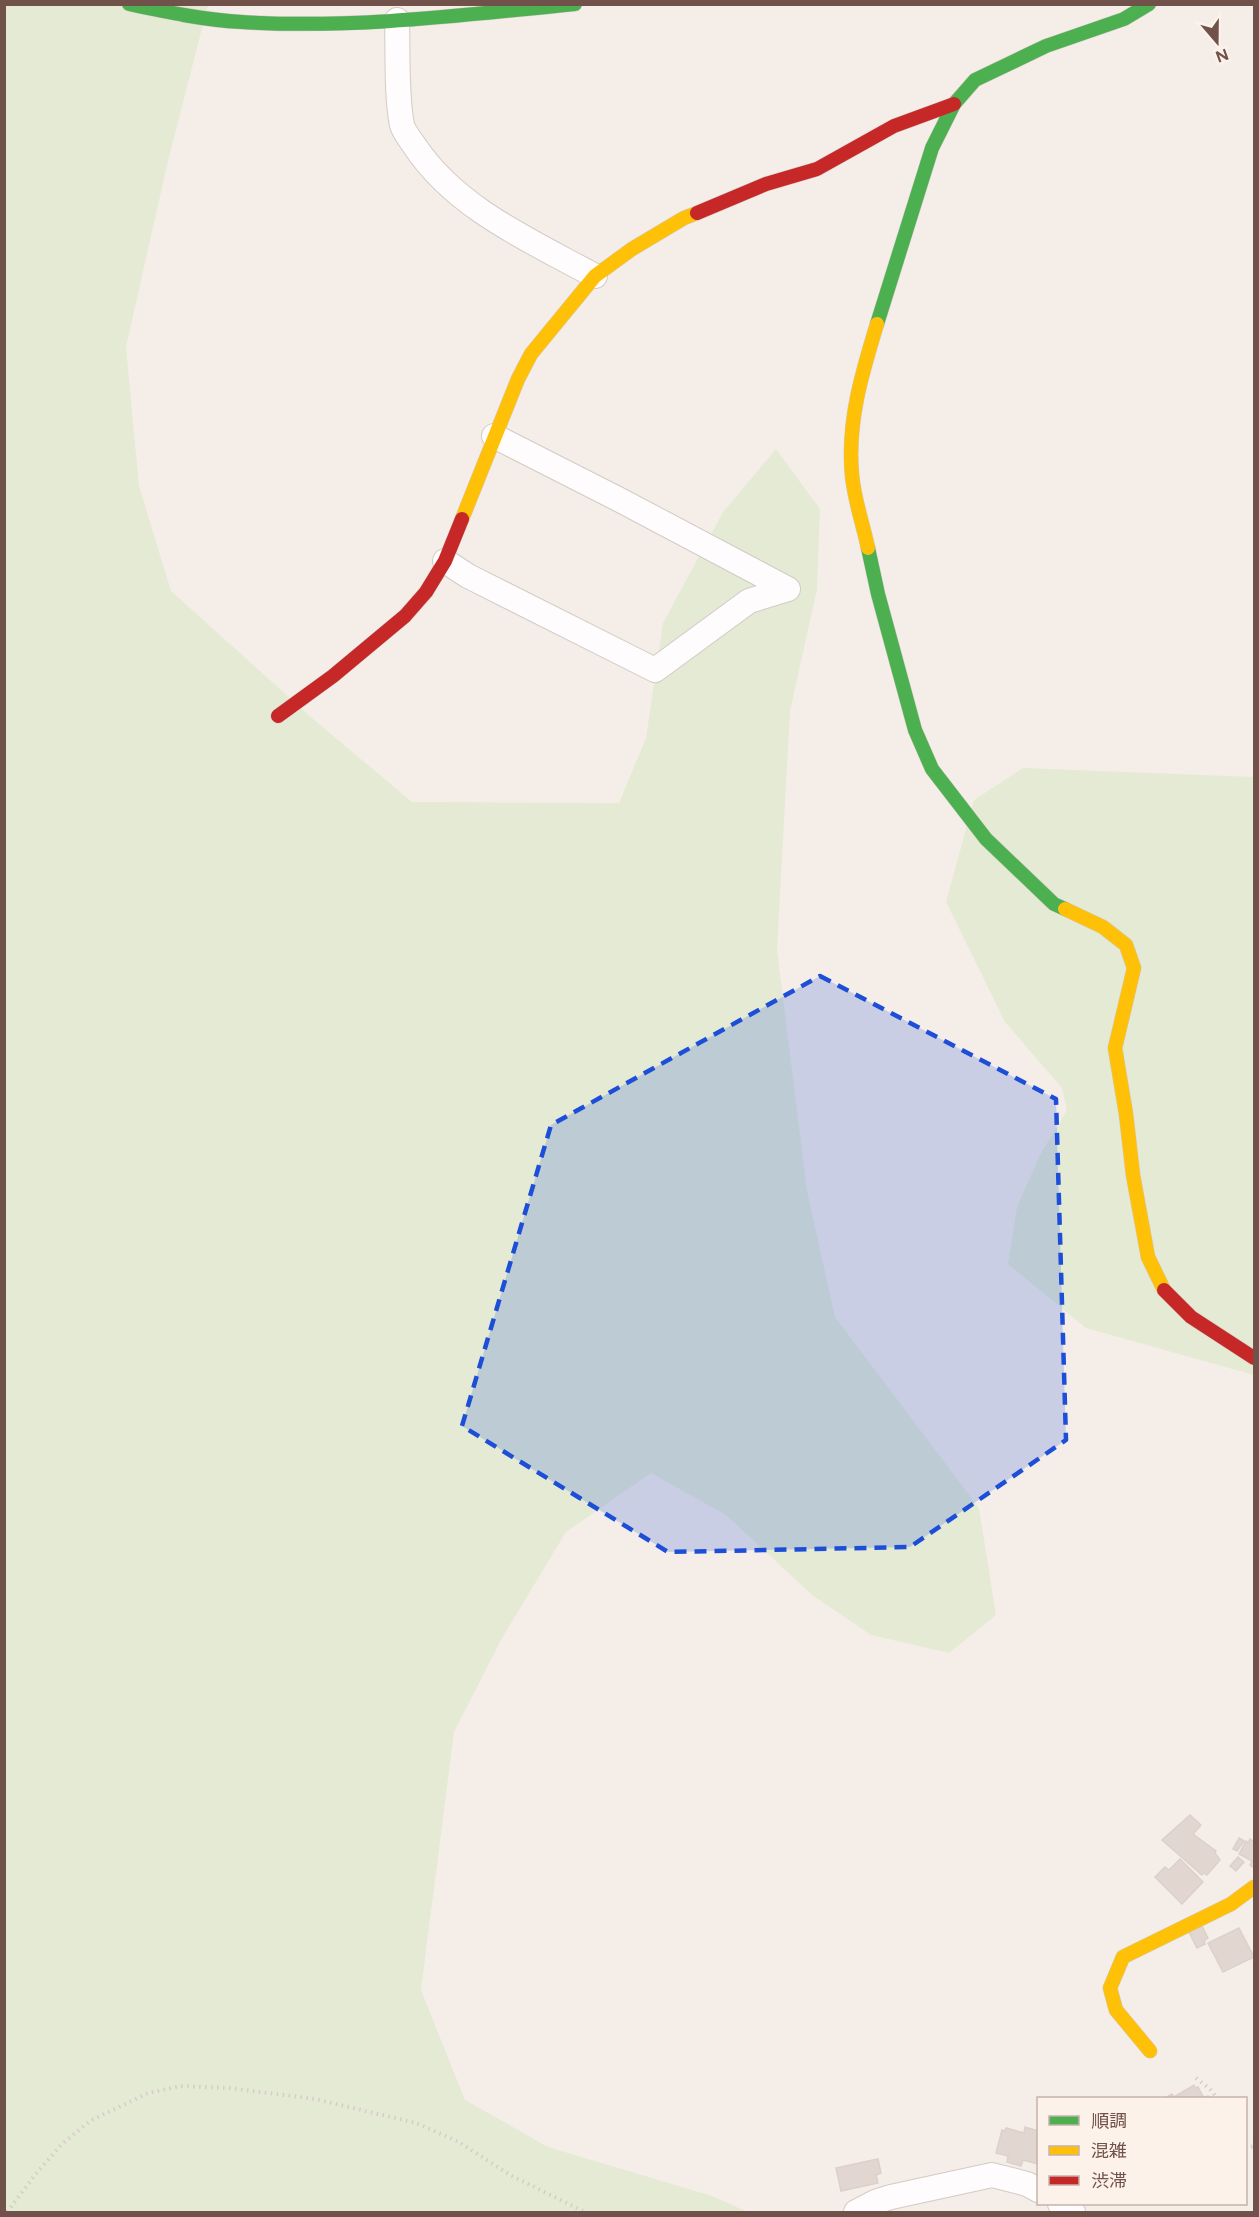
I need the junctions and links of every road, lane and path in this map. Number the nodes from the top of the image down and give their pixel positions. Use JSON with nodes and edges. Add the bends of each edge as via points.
{"nodes":[{"id":1,"x":129,"y":4,"type":"edge"},
{"id":2,"x":575,"y":4,"type":"edge"},
{"id":3,"x":1149,"y":4,"type":"edge"},
{"id":4,"x":397,"y":20,"type":"junction"},
{"id":5,"x":954,"y":104,"type":"junction"},
{"id":6,"x":595,"y":276,"type":"junction"},
{"id":7,"x":494,"y":436,"type":"junction"},
{"id":8,"x":445,"y":561,"type":"junction"},
{"id":9,"x":278,"y":716,"type":"dead end"},
{"id":10,"x":1254,"y":1358,"type":"edge"},
{"id":11,"x":1254,"y":1887,"type":"edge"},
{"id":12,"x":1150,"y":2051,"type":"dead end"},
{"id":13,"x":1196,"y":2078,"type":"dead end"},
{"id":14,"x":1216,"y":2097,"type":"edge"},
{"id":15,"x":1037,"y":2189,"type":"edge"},
{"id":16,"x":7,"y":2212,"type":"edge"},
{"id":17,"x":585,"y":2212,"type":"edge"},
{"id":18,"x":856,"y":2212,"type":"edge"}],
"edges":[{"from":1,"to":4,"type":"street","via":[[239,24]]},
{"from":2,"to":4,"type":"street"},
{"from":3,"to":5,"type":"street","via":[[1124,19],[1046,46],[975,80]]},
{"from":4,"to":6,"type":"street","via":[[402,128],[423,159],[457,192],[498,223]]},
{"from":5,"to":6,"type":"street","via":[[894,126],[817,169],[766,184],[684,218]]},
{"from":5,"to":10,"type":"street","via":[[932,148],[859,383],[852,476],[878,594],[915,730],[932,769],[986,839],[1053,904],[1103,927],[1126,945],[1134,968],[1115,1048],[1148,1257],[1166,1293],[1191,1317]]},
{"from":6,"to":7,"type":"street","via":[[531,354]]},
{"from":7,"to":8,"type":"street"},
{"from":7,"to":8,"type":"street","via":[[788,589],[749,601],[655,670]]},
{"from":8,"to":9,"type":"street","via":[[405,616]]},
{"from":11,"to":12,"type":"street","via":[[1231,1904],[1123,1957],[1110,1988],[1116,2010]]},
{"from":13,"to":14,"type":"path"},
{"from":15,"to":18,"type":"street","via":[[992,2175],[891,2197]]},
{"from":16,"to":17,"type":"path","via":[[62,2144],[90,2121],[148,2093],[181,2086],[315,2099],[416,2124],[459,2142],[510,2175]]}]}
